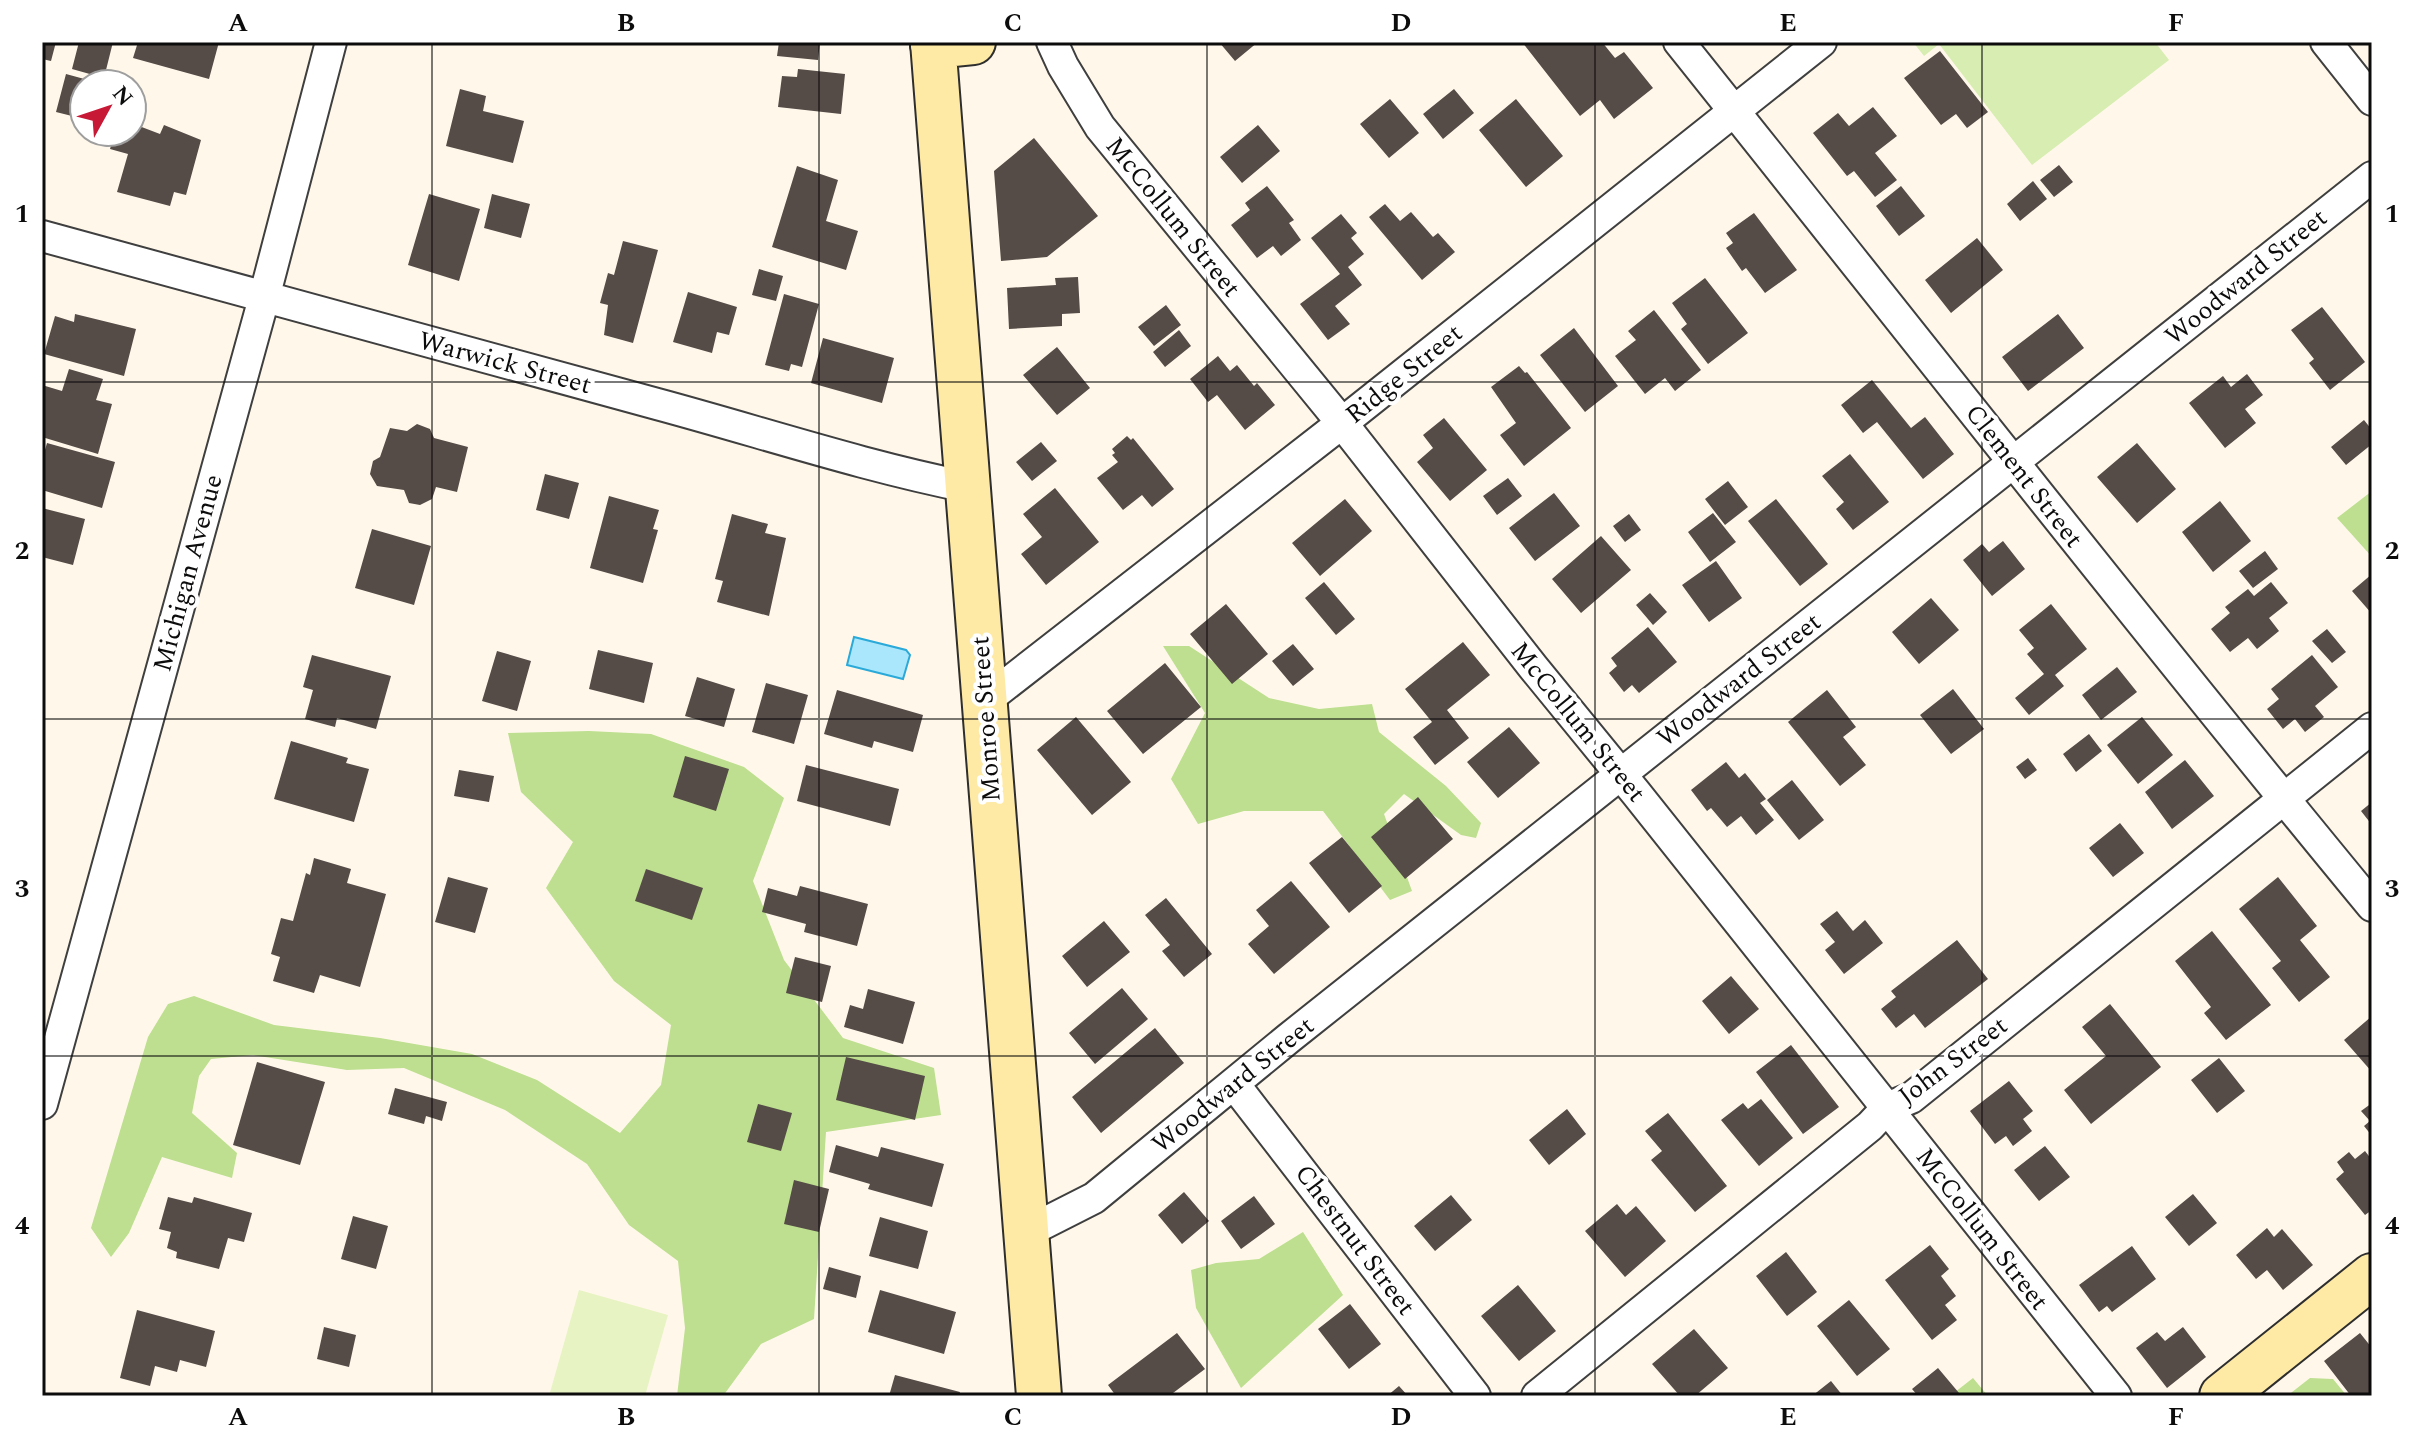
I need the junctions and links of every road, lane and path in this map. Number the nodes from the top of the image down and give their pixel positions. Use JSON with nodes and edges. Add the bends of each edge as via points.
{"nodes":[{"id":1,"x":331,"y":42,"type":"edge"},
{"id":2,"x":1052,"y":42,"type":"edge"},
{"id":3,"x":1679,"y":42,"type":"edge"},
{"id":4,"x":1821,"y":42,"type":"edge"},
{"id":5,"x":2326,"y":42,"type":"edge"},
{"id":6,"x":946,"y":43,"type":"edge"},
{"id":7,"x":2372,"y":100,"type":"edge"},
{"id":8,"x":1735,"y":109,"type":"junction"},
{"id":9,"x":2372,"y":177,"type":"edge"},
{"id":10,"x":42,"y":236,"type":"edge"},
{"id":11,"x":264,"y":298,"type":"junction"},
{"id":12,"x":1342,"y":423,"type":"junction"},
{"id":13,"x":2012,"y":462,"type":"junction"},
{"id":14,"x":968,"y":487,"type":"junction"},
{"id":15,"x":985,"y":701,"type":"junction"},
{"id":16,"x":2372,"y":728,"type":"edge"},
{"id":17,"x":1621,"y":774,"type":"junction"},
{"id":18,"x":2284,"y":799,"type":"junction"},
{"id":19,"x":2372,"y":906,"type":"edge"},
{"id":20,"x":1234,"y":1084,"type":"junction"},
{"id":21,"x":42,"y":1104,"type":"edge"},
{"id":22,"x":1887,"y":1108,"type":"junction"},
{"id":23,"x":1025,"y":1233,"type":"junction"},
{"id":24,"x":2372,"y":1276,"type":"edge"},
{"id":25,"x":1039,"y":1396,"type":"edge"},
{"id":26,"x":1475,"y":1396,"type":"edge"},
{"id":27,"x":1537,"y":1396,"type":"edge"},
{"id":28,"x":2116,"y":1396,"type":"edge"},
{"id":29,"x":2222,"y":1396,"type":"edge"}],
"edges":[{"from":1,"to":11,"type":"street","name":"Michigan Avenue"},
{"from":2,"to":12,"type":"street","name":"McCollum Street","via":[[1100,127]]},
{"from":3,"to":8,"type":"street","name":"Clement Street"},
{"from":4,"to":8,"type":"street","name":"Ridge Street"},
{"from":5,"to":7,"type":"street"},
{"from":6,"to":14,"type":"main road","name":"Monroe Street"},
{"from":8,"to":12,"type":"street","name":"Ridge Street"},
{"from":8,"to":13,"type":"street","name":"Clement Street"},
{"from":9,"to":13,"type":"street","name":"Woodward Street"},
{"from":10,"to":11,"type":"street","name":"Warwick Street"},
{"from":11,"to":14,"type":"street","name":"Warwick Street"},
{"from":11,"to":21,"type":"street","name":"Michigan Avenue"},
{"from":12,"to":15,"type":"street","name":"Ridge Street"},
{"from":12,"to":17,"type":"street","name":"McCollum Street"},
{"from":13,"to":17,"type":"street","name":"Woodward Street"},
{"from":13,"to":18,"type":"street","name":"Clement Street"},
{"from":14,"to":15,"type":"main road","name":"Monroe Street"},
{"from":15,"to":23,"type":"main road","name":"Monroe Street"},
{"from":16,"to":18,"type":"street","name":"John Street"},
{"from":17,"to":20,"type":"street","name":"Woodward Street"},
{"from":17,"to":22,"type":"street","name":"McCollum Street"},
{"from":18,"to":19,"type":"street","name":"Clement Street"},
{"from":18,"to":22,"type":"street","name":"John Street","via":[[1911,1098]]},
{"from":20,"to":23,"type":"street","name":"Woodward Street","via":[[1094,1198]]},
{"from":20,"to":26,"type":"street","name":"Chestnut Street"},
{"from":22,"to":27,"type":"street","name":"John Street"},
{"from":22,"to":28,"type":"street","name":"McCollum Street"},
{"from":23,"to":25,"type":"main road","name":"Monroe Street"},
{"from":24,"to":29,"type":"main road"}]}
